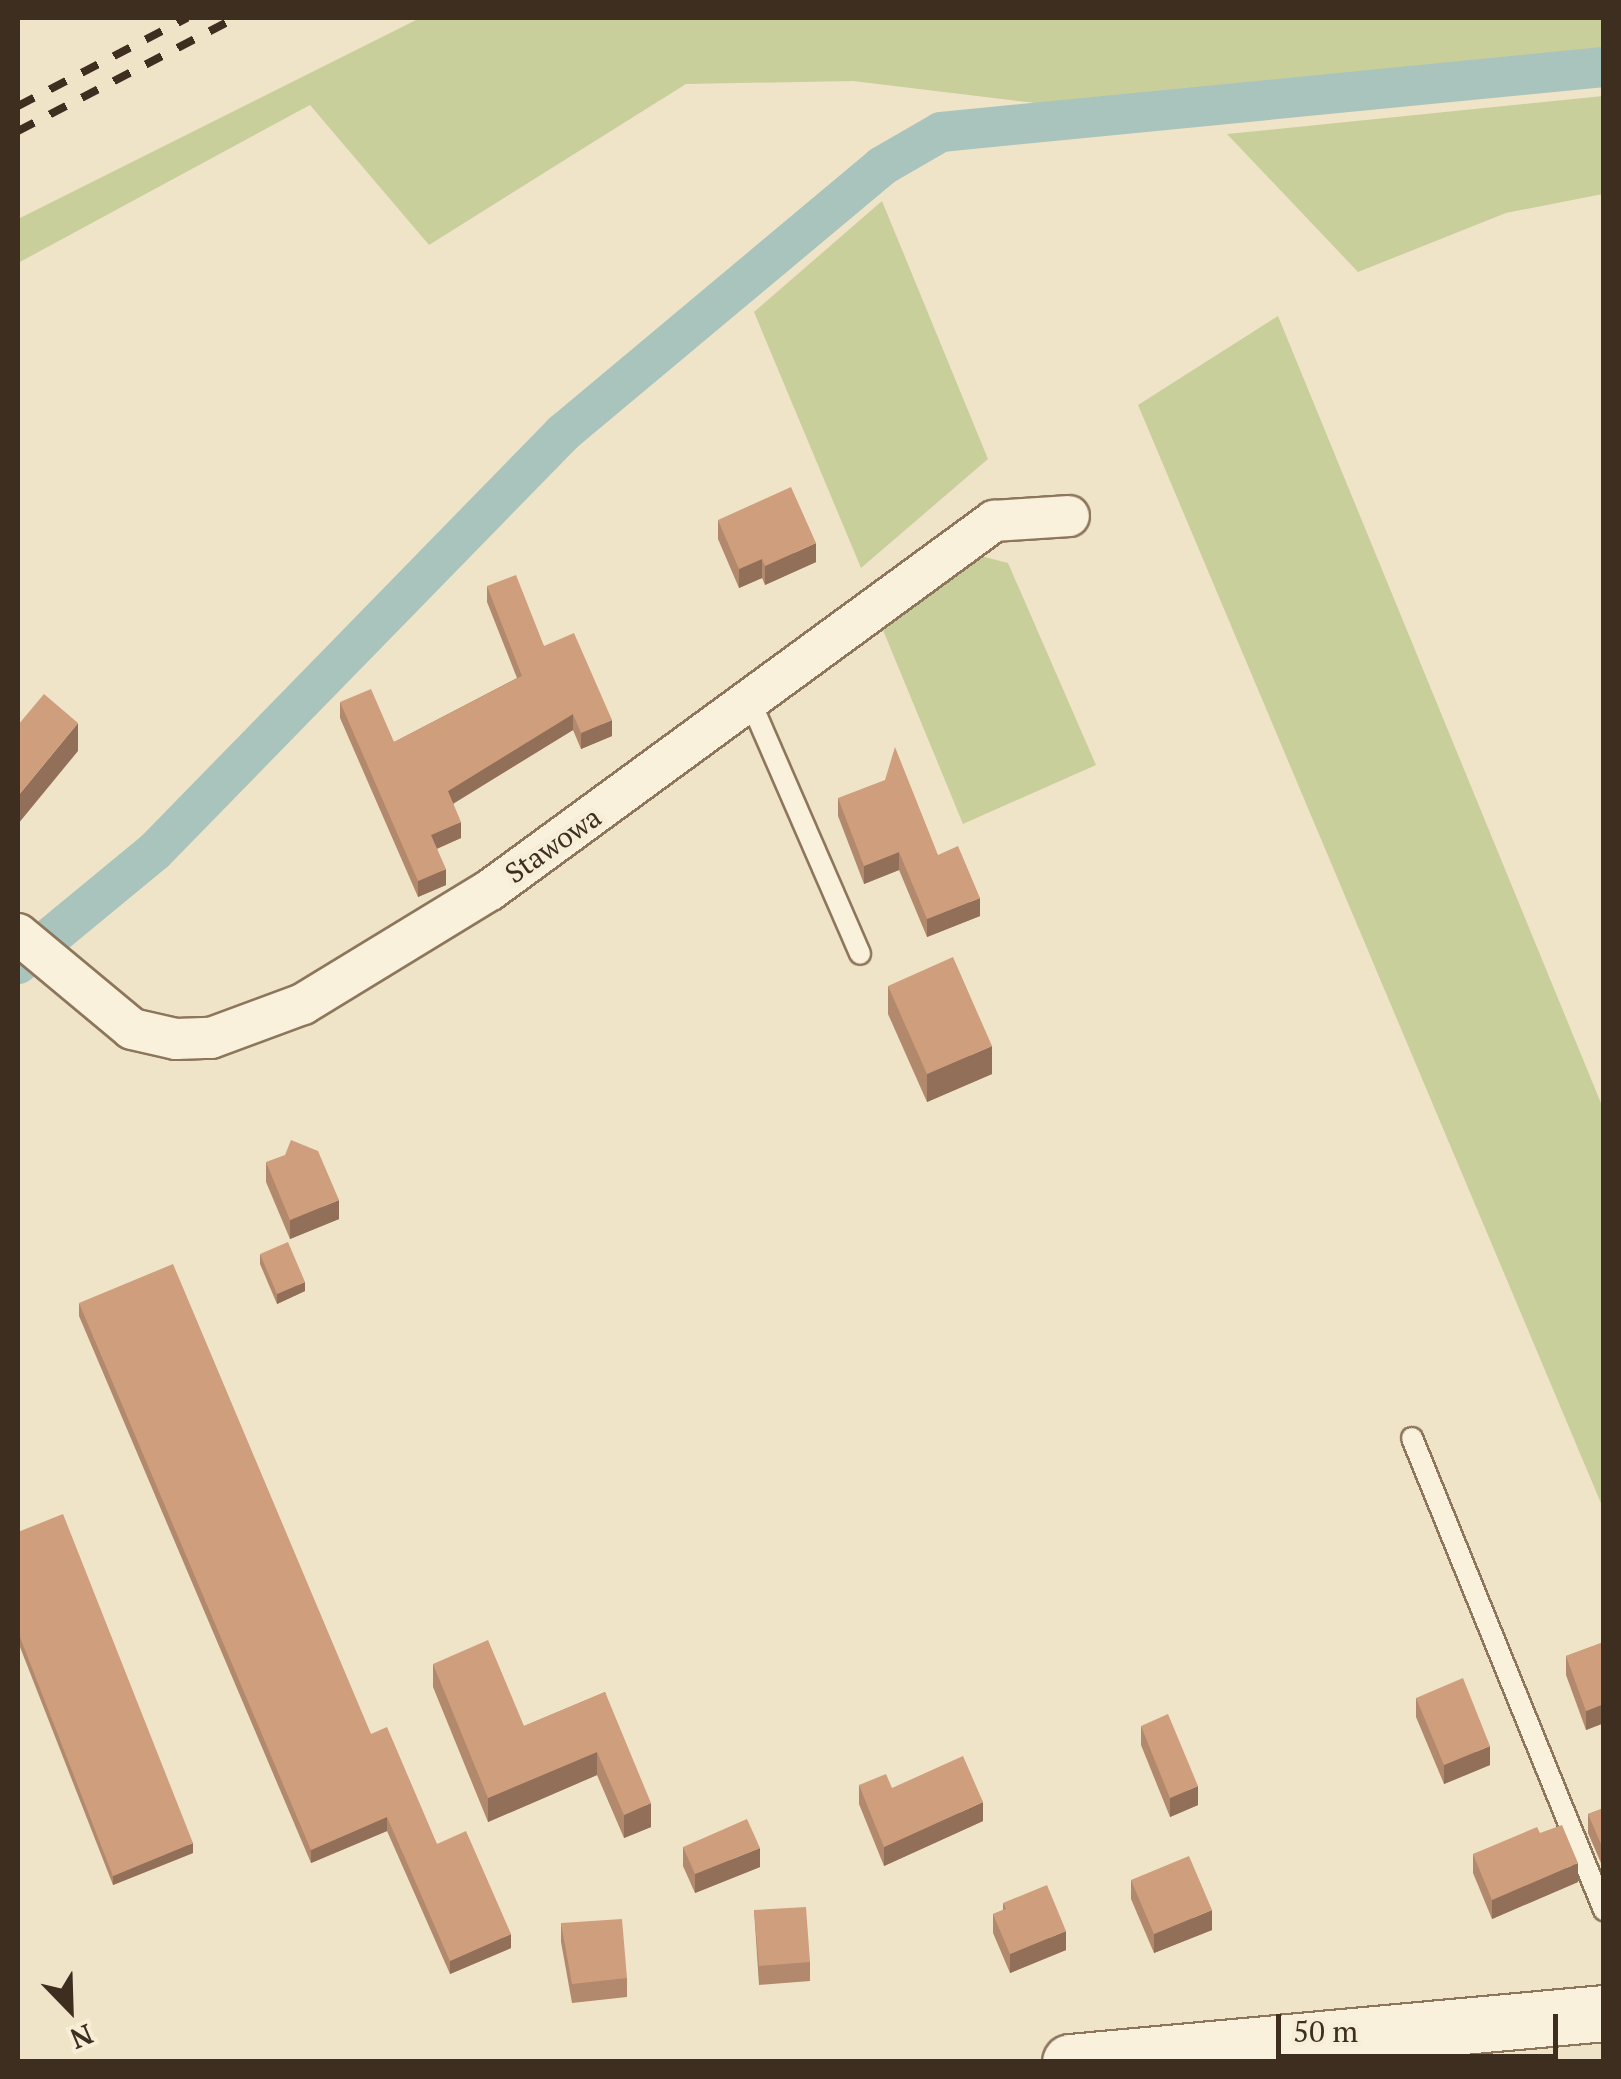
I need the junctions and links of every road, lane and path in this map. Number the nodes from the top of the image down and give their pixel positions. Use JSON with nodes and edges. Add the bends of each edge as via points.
{"nodes":[{"id":1,"x":1070,"y":516,"type":"dead end"},
{"id":2,"x":748,"y":696,"type":"junction"},
{"id":3,"x":20,"y":935,"type":"edge"},
{"id":4,"x":860,"y":954,"type":"dead end"},
{"id":5,"x":1412,"y":1438,"type":"dead end"},
{"id":6,"x":1604,"y":1910,"type":"edge"},
{"id":7,"x":1604,"y":2013,"type":"edge"},
{"id":8,"x":1102,"y":2060,"type":"edge"}],
"edges":[{"from":1,"to":2,"type":"street","name":"Stawowa","via":[[994,521]]},
{"from":2,"to":3,"type":"street","name":"Stawowa","via":[[657,772],[490,890],[304,1004],[211,1038],[176,1039],[132,1028]]},
{"from":2,"to":4,"type":"lane"},
{"from":5,"to":6,"type":"lane"},
{"from":7,"to":8,"type":"street"}]}
